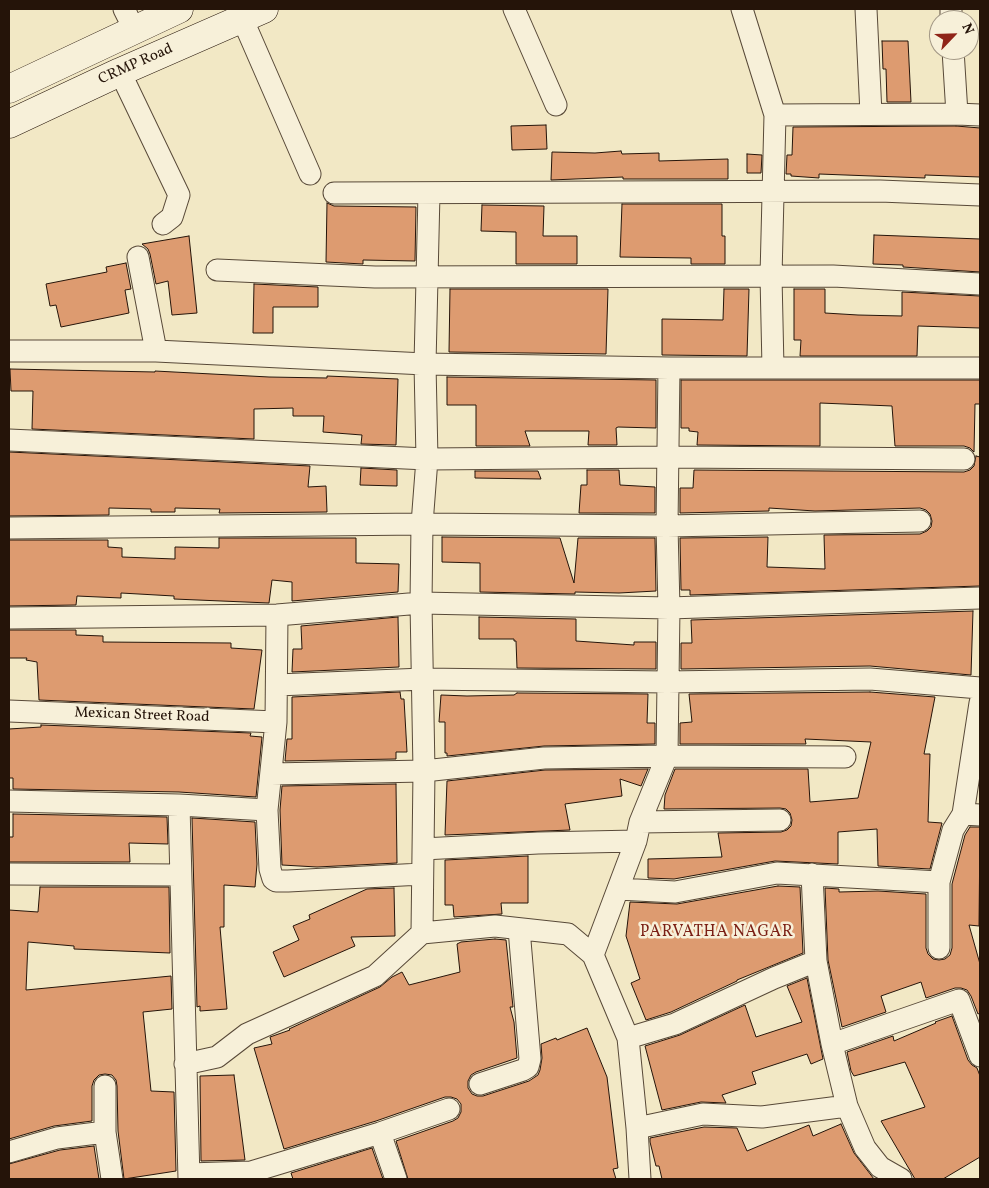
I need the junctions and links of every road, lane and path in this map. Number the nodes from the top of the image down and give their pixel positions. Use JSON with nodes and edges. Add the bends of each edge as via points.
{"nodes":[{"id":1,"x":179,"y":9,"type":"edge"},
{"id":2,"x":514,"y":9,"type":"edge"},
{"id":3,"x":742,"y":9,"type":"edge"},
{"id":4,"x":866,"y":9,"type":"edge"},
{"id":5,"x":253,"y":14,"type":"edge"},
{"id":6,"x":129,"y":19,"type":"edge"},
{"id":7,"x":954,"y":60,"type":"edge"},
{"id":8,"x":120,"y":72,"type":"junction"},
{"id":9,"x":9,"y":89,"type":"edge"},
{"id":10,"x":556,"y":105,"type":"dead end"},
{"id":11,"x":871,"y":114,"type":"junction"},
{"id":12,"x":957,"y":114,"type":"junction"},
{"id":13,"x":774,"y":115,"type":"junction"},
{"id":14,"x":980,"y":115,"type":"edge"},
{"id":15,"x":9,"y":124,"type":"edge"},
{"id":16,"x":310,"y":174,"type":"dead end"},
{"id":17,"x":773,"y":192,"type":"junction"},
{"id":18,"x":334,"y":193,"type":"dead end"},
{"id":19,"x":429,"y":193,"type":"junction"},
{"id":20,"x":980,"y":195,"type":"edge"},
{"id":21,"x":163,"y":224,"type":"dead end"},
{"id":22,"x":138,"y":258,"type":"dead end"},
{"id":23,"x":217,"y":270,"type":"dead end"},
{"id":24,"x":772,"y":276,"type":"junction"},
{"id":25,"x":428,"y":277,"type":"junction"},
{"id":26,"x":980,"y":284,"type":"edge"},
{"id":27,"x":9,"y":351,"type":"edge"},
{"id":28,"x":156,"y":351,"type":"junction"},
{"id":29,"x":425,"y":364,"type":"junction"},
{"id":30,"x":669,"y":368,"type":"junction"},
{"id":31,"x":773,"y":368,"type":"junction"},
{"id":32,"x":980,"y":368,"type":"edge"},
{"id":33,"x":9,"y":440,"type":"edge"},
{"id":34,"x":669,"y":457,"type":"junction"},
{"id":35,"x":428,"y":459,"type":"junction"},
{"id":36,"x":964,"y":459,"type":"dead end"},
{"id":37,"x":920,"y":521,"type":"dead end"},
{"id":38,"x":422,"y":524,"type":"junction"},
{"id":39,"x":667,"y":526,"type":"junction"},
{"id":40,"x":9,"y":528,"type":"edge"},
{"id":41,"x":980,"y":598,"type":"edge"},
{"id":42,"x":421,"y":603,"type":"junction"},
{"id":43,"x":669,"y":608,"type":"junction"},
{"id":44,"x":277,"y":614,"type":"junction"},
{"id":45,"x":9,"y":618,"type":"edge"},
{"id":46,"x":423,"y":679,"type":"junction"},
{"id":47,"x":667,"y":682,"type":"junction"},
{"id":48,"x":277,"y":685,"type":"junction"},
{"id":49,"x":980,"y":688,"type":"edge"},
{"id":50,"x":980,"y":703,"type":"edge"},
{"id":51,"x":9,"y":711,"type":"edge"},
{"id":52,"x":276,"y":722,"type":"junction"},
{"id":53,"x":667,"y":756,"type":"junction"},
{"id":54,"x":846,"y":757,"type":"dead end"},
{"id":55,"x":424,"y":771,"type":"junction"},
{"id":56,"x":271,"y":774,"type":"junction"},
{"id":57,"x":9,"y":801,"type":"edge"},
{"id":58,"x":179,"y":805,"type":"junction"},
{"id":59,"x":267,"y":810,"type":"junction"},
{"id":60,"x":972,"y":815,"type":"edge"},
{"id":61,"x":780,"y":820,"type":"dead end"},
{"id":62,"x":638,"y":831,"type":"junction"},
{"id":63,"x":423,"y":849,"type":"junction"},
{"id":64,"x":9,"y":874,"type":"edge"},
{"id":65,"x":422,"y":874,"type":"junction"},
{"id":66,"x":812,"y":874,"type":"junction"},
{"id":67,"x":180,"y":875,"type":"junction"},
{"id":68,"x":939,"y":882,"type":"junction"},
{"id":69,"x":618,"y":889,"type":"junction"},
{"id":70,"x":519,"y":929,"type":"junction"},
{"id":71,"x":422,"y":933,"type":"junction"},
{"id":72,"x":939,"y":948,"type":"dead end"},
{"id":73,"x":593,"y":955,"type":"junction"},
{"id":74,"x":816,"y":961,"type":"junction"},
{"id":75,"x":628,"y":1038,"type":"junction"},
{"id":76,"x":832,"y":1044,"type":"junction"},
{"id":77,"x":980,"y":1056,"type":"edge"},
{"id":78,"x":184,"y":1064,"type":"junction"},
{"id":79,"x":480,"y":1084,"type":"dead end"},
{"id":80,"x":106,"y":1086,"type":"dead end"},
{"id":81,"x":847,"y":1106,"type":"junction"},
{"id":82,"x":449,"y":1108,"type":"dead end"},
{"id":83,"x":637,"y":1128,"type":"junction"},
{"id":84,"x":105,"y":1132,"type":"junction"},
{"id":85,"x":380,"y":1134,"type":"junction"},
{"id":86,"x":9,"y":1152,"type":"edge"},
{"id":87,"x":252,"y":1176,"type":"edge"},
{"id":88,"x":189,"y":1177,"type":"edge"},
{"id":89,"x":112,"y":1179,"type":"edge"},
{"id":90,"x":396,"y":1179,"type":"edge"},
{"id":91,"x":640,"y":1179,"type":"edge"},
{"id":92,"x":901,"y":1179,"type":"edge"}],
"edges":[{"from":1,"to":6,"type":"main road"},
{"from":2,"to":10,"type":"street"},
{"from":3,"to":13,"type":"street"},
{"from":4,"to":11,"type":"street"},
{"from":5,"to":8,"type":"main road","name":"CRMP Road"},
{"from":5,"to":16,"type":"street"},
{"from":6,"to":9,"type":"main road"},
{"from":7,"to":12,"type":"street"},
{"from":8,"to":15,"type":"main road","name":"CRMP Road"},
{"from":8,"to":21,"type":"street","via":[[179,195],[172,217]]},
{"from":11,"to":12,"type":"street"},
{"from":11,"to":13,"type":"street"},
{"from":12,"to":14,"type":"street"},
{"from":13,"to":17,"type":"street"},
{"from":17,"to":19,"type":"street"},
{"from":17,"to":20,"type":"street","via":[[880,191]]},
{"from":17,"to":24,"type":"street"},
{"from":18,"to":19,"type":"street"},
{"from":19,"to":25,"type":"street"},
{"from":22,"to":28,"type":"street"},
{"from":23,"to":25,"type":"street"},
{"from":24,"to":25,"type":"street"},
{"from":24,"to":26,"type":"street"},
{"from":24,"to":31,"type":"street"},
{"from":25,"to":29,"type":"street"},
{"from":27,"to":28,"type":"street"},
{"from":28,"to":29,"type":"street"},
{"from":29,"to":30,"type":"street"},
{"from":29,"to":35,"type":"street"},
{"from":30,"to":31,"type":"street"},
{"from":30,"to":34,"type":"street"},
{"from":31,"to":32,"type":"street"},
{"from":33,"to":35,"type":"street"},
{"from":34,"to":35,"type":"street"},
{"from":34,"to":36,"type":"street"},
{"from":34,"to":39,"type":"street"},
{"from":35,"to":38,"type":"street"},
{"from":37,"to":39,"type":"street"},
{"from":38,"to":39,"type":"street"},
{"from":38,"to":40,"type":"street"},
{"from":38,"to":42,"type":"street"},
{"from":39,"to":43,"type":"street"},
{"from":41,"to":43,"type":"street"},
{"from":42,"to":43,"type":"street"},
{"from":42,"to":44,"type":"street"},
{"from":42,"to":46,"type":"street"},
{"from":43,"to":47,"type":"street"},
{"from":44,"to":45,"type":"street"},
{"from":44,"to":48,"type":"street"},
{"from":46,"to":47,"type":"street"},
{"from":46,"to":48,"type":"street"},
{"from":46,"to":55,"type":"street"},
{"from":47,"to":49,"type":"street","via":[[870,679]]},
{"from":47,"to":53,"type":"street"},
{"from":48,"to":52,"type":"street"},
{"from":50,"to":60,"type":"street"},
{"from":51,"to":52,"type":"street","name":"Mexican Street Road"},
{"from":52,"to":56,"type":"street"},
{"from":53,"to":54,"type":"street"},
{"from":53,"to":55,"type":"street","via":[[544,758]]},
{"from":53,"to":62,"type":"street"},
{"from":55,"to":56,"type":"street"},
{"from":55,"to":63,"type":"street"},
{"from":56,"to":59,"type":"street"},
{"from":57,"to":58,"type":"street"},
{"from":58,"to":59,"type":"street"},
{"from":58,"to":67,"type":"street"},
{"from":59,"to":65,"type":"street","via":[[270,869],[276,882]]},
{"from":60,"to":68,"type":"street","via":[[953,830]]},
{"from":61,"to":62,"type":"street"},
{"from":62,"to":63,"type":"street","via":[[538,843]]},
{"from":62,"to":69,"type":"street"},
{"from":63,"to":65,"type":"street"},
{"from":64,"to":67,"type":"street"},
{"from":65,"to":71,"type":"street"},
{"from":66,"to":68,"type":"street"},
{"from":66,"to":69,"type":"street","via":[[776,873],[675,892]]},
{"from":66,"to":74,"type":"street"},
{"from":67,"to":78,"type":"street"},
{"from":68,"to":72,"type":"street"},
{"from":69,"to":73,"type":"street"},
{"from":70,"to":71,"type":"street","via":[[494,926]]},
{"from":70,"to":73,"type":"street","via":[[568,934]]},
{"from":70,"to":79,"type":"street","via":[[530,1059],[528,1067]]},
{"from":71,"to":78,"type":"street","via":[[375,976],[247,1034],[217,1057]]},
{"from":73,"to":75,"type":"street"},
{"from":74,"to":75,"type":"street","via":[[675,1024]]},
{"from":74,"to":76,"type":"street"},
{"from":75,"to":83,"type":"street"},
{"from":76,"to":77,"type":"street","via":[[959,1000]]},
{"from":76,"to":81,"type":"street"},
{"from":78,"to":88,"type":"street"},
{"from":80,"to":84,"type":"street"},
{"from":81,"to":83,"type":"street","via":[[762,1117],[703,1114]]},
{"from":81,"to":92,"type":"street","via":[[865,1148],[880,1167]]},
{"from":82,"to":85,"type":"street"},
{"from":83,"to":91,"type":"street"},
{"from":84,"to":86,"type":"street","via":[[57,1138]]},
{"from":84,"to":89,"type":"street"},
{"from":85,"to":87,"type":"street"},
{"from":85,"to":90,"type":"street"},
{"from":87,"to":88,"type":"street"}]}
